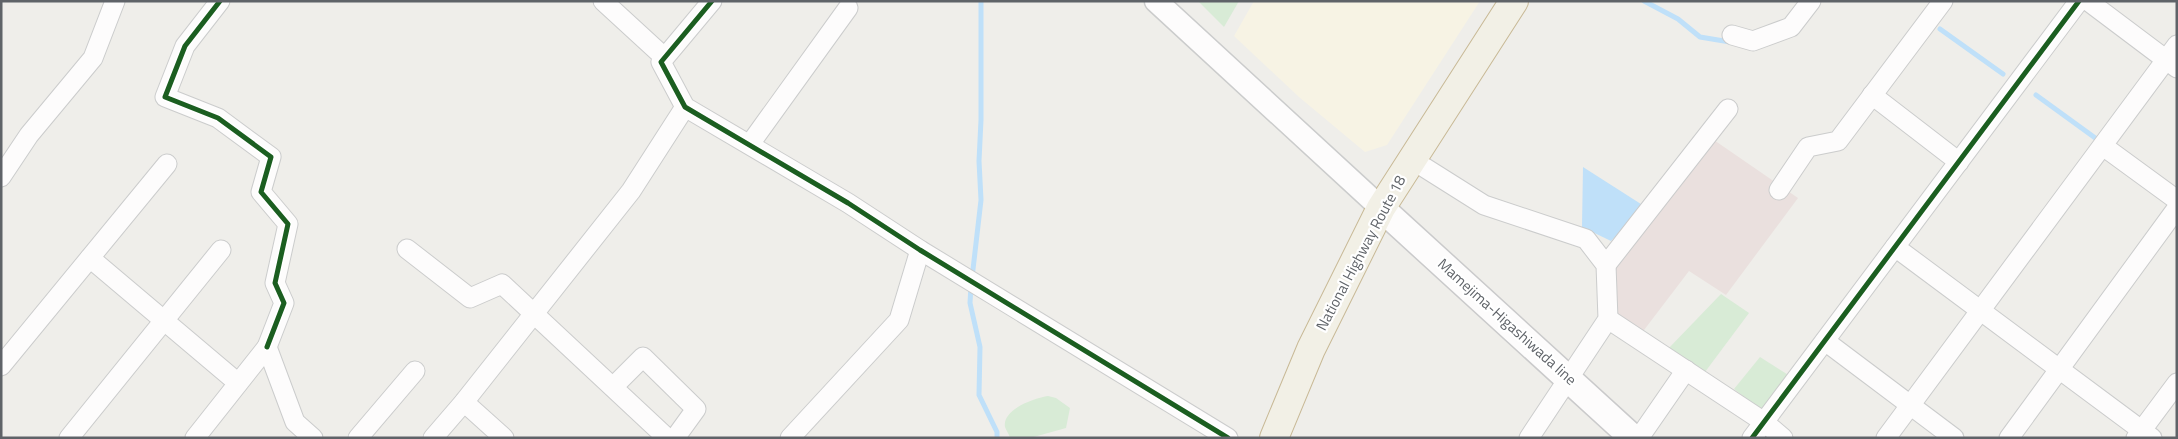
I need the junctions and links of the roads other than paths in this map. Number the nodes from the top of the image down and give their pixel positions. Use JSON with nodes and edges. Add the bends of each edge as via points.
{"nodes":[{"id":1,"x":114,"y":1,"type":"edge"},
{"id":2,"x":220,"y":1,"type":"edge"},
{"id":3,"x":603,"y":1,"type":"edge"},
{"id":4,"x":712,"y":1,"type":"edge"},
{"id":5,"x":1156,"y":1,"type":"edge"},
{"id":6,"x":1514,"y":1,"type":"edge"},
{"id":7,"x":1811,"y":1,"type":"edge"},
{"id":8,"x":1943,"y":1,"type":"edge"},
{"id":9,"x":2079,"y":1,"type":"edge"},
{"id":10,"x":2088,"y":1,"type":"edge"},
{"id":11,"x":848,"y":8,"type":"dead end"},
{"id":12,"x":1732,"y":35,"type":"dead end"},
{"id":13,"x":664,"y":57,"type":"junction"},
{"id":14,"x":2173,"y":58,"type":"edge"},
{"id":15,"x":1872,"y":95,"type":"junction"},
{"id":16,"x":685,"y":108,"type":"junction"},
{"id":17,"x":1728,"y":109,"type":"dead end"},
{"id":18,"x":750,"y":144,"type":"junction"},
{"id":19,"x":2103,"y":146,"type":"junction"},
{"id":20,"x":1411,"y":159,"type":"junction"},
{"id":21,"x":1959,"y":162,"type":"junction"},
{"id":22,"x":167,"y":164,"type":"dead end"},
{"id":23,"x":1,"y":177,"type":"edge"},
{"id":24,"x":1780,"y":190,"type":"dead end"},
{"id":25,"x":2177,"y":200,"type":"edge"},
{"id":26,"x":1381,"y":208,"type":"junction"},
{"id":27,"x":2177,"y":208,"type":"edge"},
{"id":28,"x":1895,"y":247,"type":"junction"},
{"id":29,"x":407,"y":249,"type":"dead end"},
{"id":30,"x":221,"y":250,"type":"dead end"},
{"id":31,"x":920,"y":250,"type":"junction"},
{"id":32,"x":90,"y":258,"type":"junction"},
{"id":33,"x":1606,"y":265,"type":"junction"},
{"id":34,"x":1980,"y":310,"type":"junction"},
{"id":35,"x":534,"y":314,"type":"junction"},
{"id":36,"x":1608,"y":319,"type":"junction"},
{"id":37,"x":164,"y":321,"type":"junction"},
{"id":38,"x":1825,"y":341,"type":"junction"},
{"id":39,"x":267,"y":347,"type":"junction"},
{"id":40,"x":1,"y":366,"type":"edge"},
{"id":41,"x":2059,"y":369,"type":"junction"},
{"id":42,"x":415,"y":370,"type":"dead end"},
{"id":43,"x":1686,"y":370,"type":"junction"},
{"id":44,"x":1569,"y":378,"type":"junction"},
{"id":45,"x":238,"y":383,"type":"junction"},
{"id":46,"x":2177,"y":383,"type":"edge"},
{"id":47,"x":613,"y":387,"type":"junction"},
{"id":48,"x":464,"y":402,"type":"junction"},
{"id":49,"x":1911,"y":405,"type":"junction"},
{"id":50,"x":1764,"y":422,"type":"junction"},
{"id":51,"x":2143,"y":435,"type":"edge"},
{"id":52,"x":70,"y":438,"type":"edge"},
{"id":53,"x":195,"y":438,"type":"edge"},
{"id":54,"x":313,"y":438,"type":"edge"},
{"id":55,"x":358,"y":438,"type":"edge"},
{"id":56,"x":433,"y":438,"type":"edge"},
{"id":57,"x":504,"y":438,"type":"edge"},
{"id":58,"x":667,"y":438,"type":"edge"},
{"id":59,"x":675,"y":438,"type":"edge"},
{"id":60,"x":790,"y":438,"type":"edge"},
{"id":61,"x":1228,"y":438,"type":"edge"},
{"id":62,"x":1274,"y":438,"type":"edge"},
{"id":63,"x":1529,"y":438,"type":"edge"},
{"id":64,"x":1632,"y":438,"type":"edge"},
{"id":65,"x":1639,"y":438,"type":"edge"},
{"id":66,"x":1752,"y":438,"type":"edge"},
{"id":67,"x":1783,"y":438,"type":"edge"},
{"id":68,"x":1886,"y":438,"type":"edge"},
{"id":69,"x":1954,"y":438,"type":"edge"},
{"id":70,"x":2009,"y":438,"type":"edge"}],
"edges":[{"from":1,"to":23,"type":"street","via":[[92,58],[29,135]]},
{"from":2,"to":39,"type":"street","via":[[185,46],[165,96],[218,118],[271,157],[261,192],[288,224],[275,283],[284,302]]},
{"from":3,"to":13,"type":"street"},
{"from":4,"to":13,"type":"street"},
{"from":5,"to":26,"type":"street"},
{"from":6,"to":20,"type":"highway","name":"National Highway Route 18"},
{"from":7,"to":12,"type":"street","via":[[1791,27],[1752,41]]},
{"from":8,"to":15,"type":"street"},
{"from":9,"to":21,"type":"street"},
{"from":10,"to":14,"type":"street"},
{"from":11,"to":18,"type":"street"},
{"from":13,"to":16,"type":"street","via":[[661,62]]},
{"from":14,"to":19,"type":"street"},
{"from":15,"to":21,"type":"street"},
{"from":15,"to":24,"type":"street","via":[[1838,141],[1808,147]]},
{"from":16,"to":18,"type":"street"},
{"from":16,"to":35,"type":"street","via":[[631,192]]},
{"from":17,"to":33,"type":"street"},
{"from":18,"to":31,"type":"street"},
{"from":19,"to":25,"type":"street"},
{"from":19,"to":34,"type":"street"},
{"from":20,"to":26,"type":"highway","name":"National Highway Route 18"},
{"from":20,"to":33,"type":"street","via":[[1484,205],[1586,239]]},
{"from":21,"to":28,"type":"street"},
{"from":22,"to":32,"type":"street"},
{"from":26,"to":44,"type":"main road","name":"Mamejima-Higashiwada line"},
{"from":26,"to":62,"type":"highway","name":"National Highway Route 18","via":[[1311,349]]},
{"from":27,"to":41,"type":"street"},
{"from":28,"to":34,"type":"street"},
{"from":28,"to":38,"type":"street"},
{"from":29,"to":35,"type":"street","via":[[470,298],[502,284]]},
{"from":30,"to":37,"type":"street"},
{"from":31,"to":60,"type":"street","via":[[898,320]]},
{"from":31,"to":61,"type":"street"},
{"from":32,"to":37,"type":"street"},
{"from":32,"to":40,"type":"street"},
{"from":33,"to":36,"type":"street"},
{"from":34,"to":41,"type":"street"},
{"from":34,"to":49,"type":"street"},
{"from":35,"to":47,"type":"street"},
{"from":35,"to":48,"type":"street"},
{"from":36,"to":43,"type":"street"},
{"from":36,"to":44,"type":"street"},
{"from":37,"to":45,"type":"street"},
{"from":37,"to":52,"type":"street"},
{"from":38,"to":49,"type":"street"},
{"from":38,"to":50,"type":"street"},
{"from":39,"to":45,"type":"street"},
{"from":39,"to":54,"type":"street","via":[[295,422]]},
{"from":41,"to":51,"type":"street"},
{"from":41,"to":70,"type":"street"},
{"from":42,"to":55,"type":"street"},
{"from":43,"to":50,"type":"street"},
{"from":43,"to":65,"type":"street"},
{"from":44,"to":63,"type":"street"},
{"from":44,"to":64,"type":"main road","name":"Mamejima-Higashiwada line"},
{"from":45,"to":53,"type":"street"},
{"from":46,"to":51,"type":"street"},
{"from":47,"to":58,"type":"street"},
{"from":47,"to":59,"type":"street","via":[[643,357],[696,409]]},
{"from":48,"to":56,"type":"street"},
{"from":48,"to":57,"type":"street"},
{"from":49,"to":68,"type":"street"},
{"from":49,"to":69,"type":"street"},
{"from":50,"to":66,"type":"street"},
{"from":50,"to":67,"type":"street"}]}
